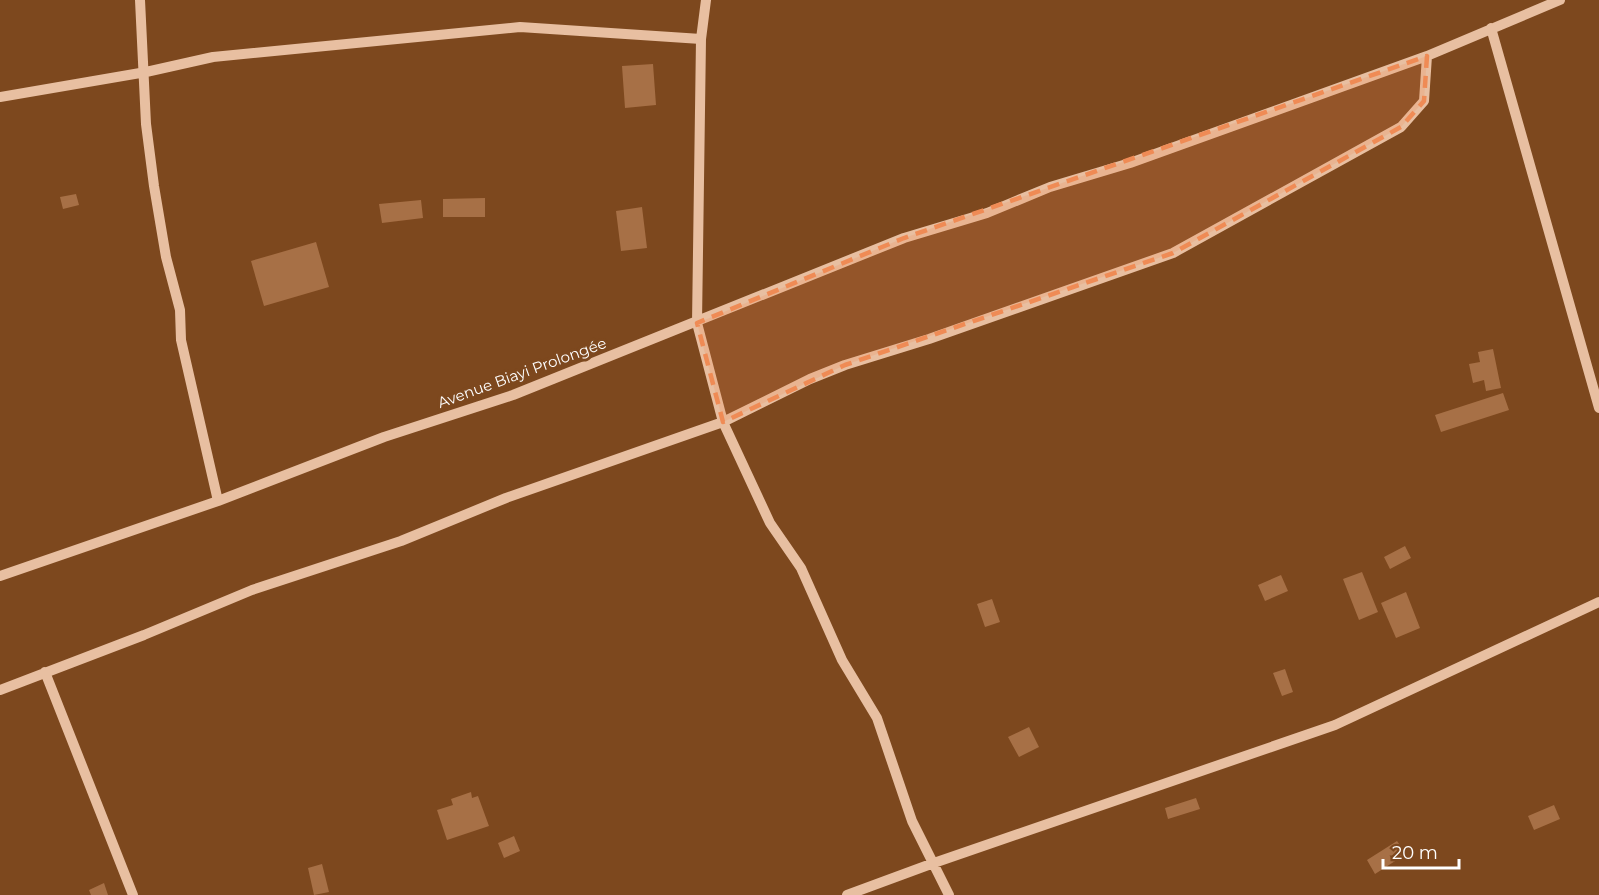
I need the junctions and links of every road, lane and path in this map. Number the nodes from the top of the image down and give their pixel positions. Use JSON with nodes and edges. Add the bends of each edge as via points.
{"nodes":[{"id":1,"x":140,"y":0,"type":"edge"},
{"id":2,"x":706,"y":0,"type":"edge"},
{"id":3,"x":1560,"y":0,"type":"edge"},
{"id":4,"x":1491,"y":28,"type":"junction"},
{"id":5,"x":701,"y":39,"type":"junction"},
{"id":6,"x":1427,"y":56,"type":"junction"},
{"id":7,"x":146,"y":72,"type":"junction"},
{"id":8,"x":0,"y":97,"type":"edge"},
{"id":9,"x":697,"y":323,"type":"junction"},
{"id":10,"x":1599,"y":408,"type":"edge"},
{"id":11,"x":723,"y":422,"type":"junction"},
{"id":12,"x":218,"y":501,"type":"junction"},
{"id":13,"x":0,"y":576,"type":"edge"},
{"id":14,"x":1599,"y":602,"type":"edge"},
{"id":15,"x":45,"y":672,"type":"junction"},
{"id":16,"x":0,"y":690,"type":"edge"},
{"id":17,"x":931,"y":864,"type":"junction"},
{"id":18,"x":133,"y":895,"type":"edge"},
{"id":19,"x":848,"y":895,"type":"edge"},
{"id":20,"x":949,"y":895,"type":"edge"}],
"edges":[{"from":1,"to":7,"type":"street"},
{"from":2,"to":5,"type":"street"},
{"from":3,"to":4,"type":"street","name":"Avenue Biayi Prolongée"},
{"from":4,"to":6,"type":"street","name":"Avenue Biayi Prolongée"},
{"from":4,"to":10,"type":"street"},
{"from":5,"to":7,"type":"street","via":[[520,27],[213,57]]},
{"from":5,"to":9,"type":"street"},
{"from":6,"to":9,"type":"street","name":"Avenue Biayi Prolongée","via":[[1130,163],[1050,187],[987,213],[904,238]]},
{"from":6,"to":11,"type":"street","via":[[1424,101],[1401,127],[1173,253],[845,365]]},
{"from":7,"to":8,"type":"street"},
{"from":7,"to":12,"type":"street","via":[[146,124],[154,186],[180,310],[181,340]]},
{"from":9,"to":11,"type":"street"},
{"from":9,"to":12,"type":"street","name":"Avenue Biayi Prolongée","via":[[513,395],[384,437]]},
{"from":11,"to":15,"type":"street","via":[[506,498],[401,541],[252,590]]},
{"from":11,"to":17,"type":"street","via":[[770,523],[801,568],[842,660],[877,718]]},
{"from":12,"to":13,"type":"street","name":"Avenue Biayi Prolongée"},
{"from":14,"to":17,"type":"street","via":[[1335,725]]},
{"from":15,"to":16,"type":"street"},
{"from":15,"to":18,"type":"street"},
{"from":17,"to":19,"type":"street"},
{"from":17,"to":20,"type":"street"}]}
